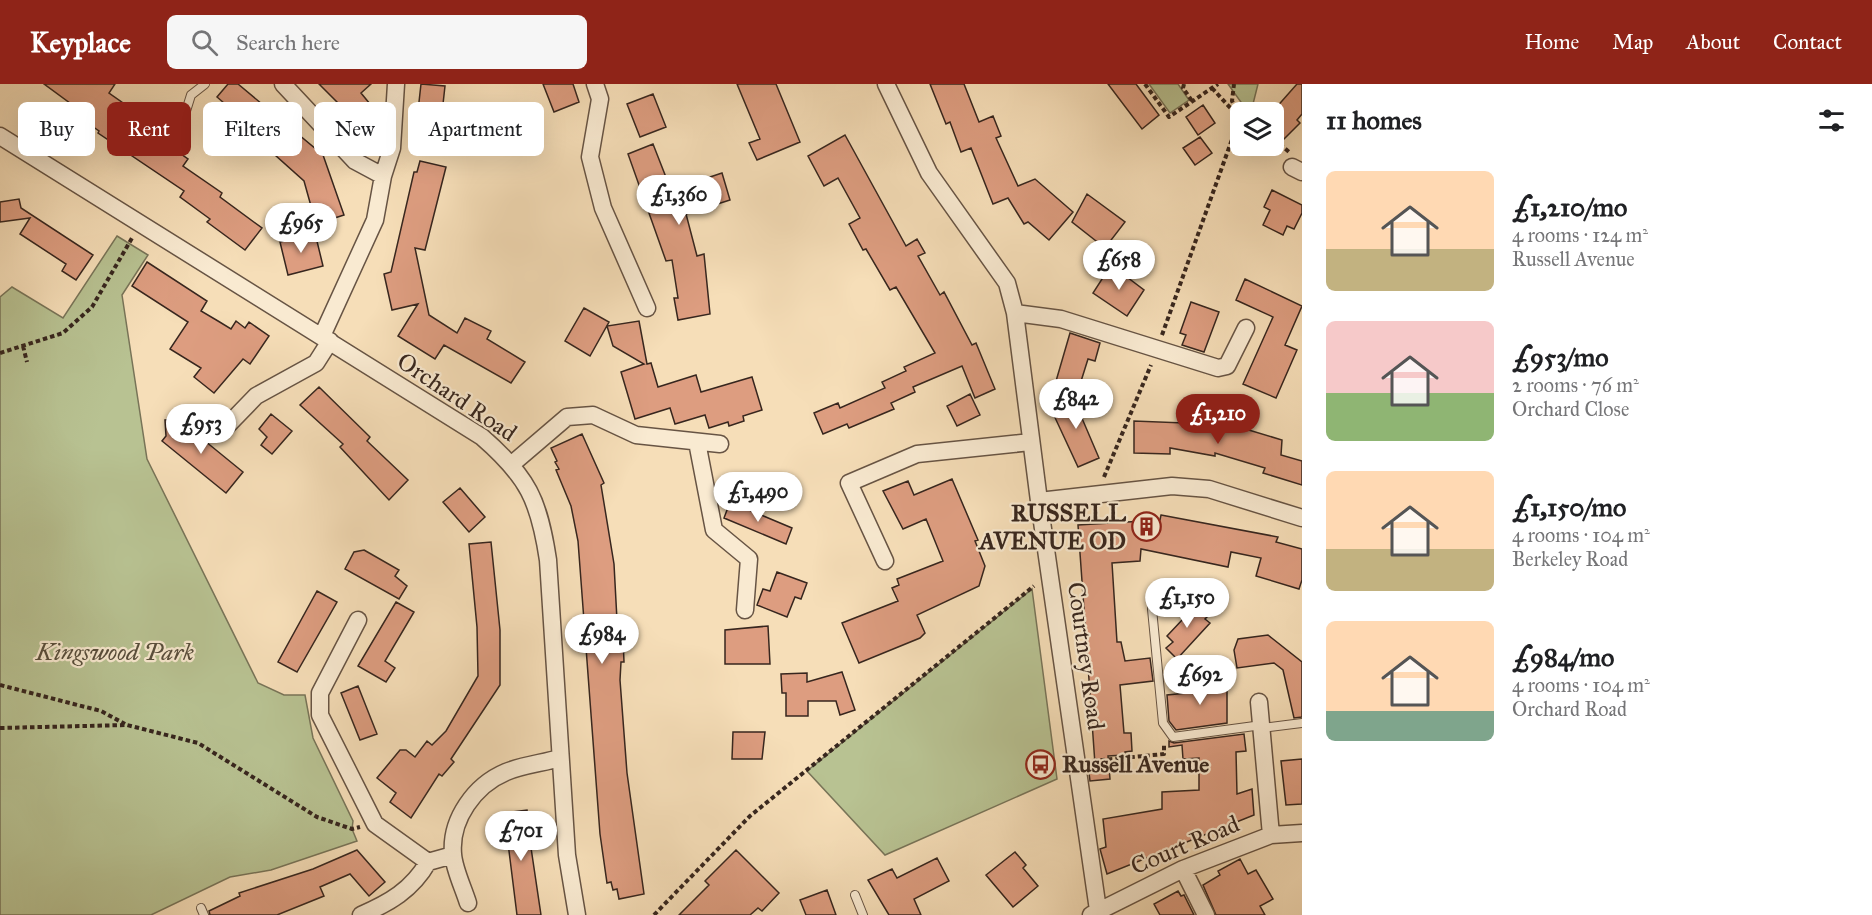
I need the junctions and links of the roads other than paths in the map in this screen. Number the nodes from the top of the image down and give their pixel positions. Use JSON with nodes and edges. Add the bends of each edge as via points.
{"nodes":[{"id":1,"x":205,"y":84,"type":"edge"},
{"id":2,"x":283,"y":84,"type":"edge"},
{"id":3,"x":396,"y":84,"type":"edge"},
{"id":4,"x":595,"y":84,"type":"edge"},
{"id":5,"x":886,"y":84,"type":"edge"},
{"id":6,"x":189,"y":102,"type":"edge"},
{"id":7,"x":0,"y":136,"type":"edge"},
{"id":8,"x":382,"y":176,"type":"junction"},
{"id":9,"x":647,"y":308,"type":"dead end"},
{"id":10,"x":1015,"y":313,"type":"junction"},
{"id":11,"x":1246,"y":328,"type":"dead end"},
{"id":12,"x":326,"y":338,"type":"junction"},
{"id":13,"x":226,"y":427,"type":"dead end"},
{"id":14,"x":697,"y":442,"type":"junction"},
{"id":15,"x":1031,"y":442,"type":"junction"},
{"id":16,"x":720,"y":444,"type":"dead end"},
{"id":17,"x":512,"y":464,"type":"junction"},
{"id":18,"x":1039,"y":501,"type":"junction"},
{"id":19,"x":1302,"y":518,"type":"edge"},
{"id":20,"x":885,"y":561,"type":"dead end"},
{"id":21,"x":1152,"y":609,"type":"dead end"},
{"id":22,"x":745,"y":610,"type":"dead end"},
{"id":23,"x":358,"y":620,"type":"dead end"},
{"id":24,"x":1259,"y":702,"type":"dead end"},
{"id":25,"x":1302,"y":723,"type":"edge"},
{"id":26,"x":1262,"y":727,"type":"junction"},
{"id":27,"x":560,"y":758,"type":"junction"},
{"id":28,"x":1302,"y":833,"type":"edge"},
{"id":29,"x":1271,"y":835,"type":"junction"},
{"id":30,"x":453,"y":855,"type":"junction"},
{"id":31,"x":428,"y":862,"type":"junction"},
{"id":32,"x":1183,"y":869,"type":"junction"},
{"id":33,"x":855,"y":895,"type":"dead end"},
{"id":34,"x":468,"y":903,"type":"dead end"},
{"id":35,"x":1095,"y":913,"type":"edge"},
{"id":36,"x":361,"y":915,"type":"edge"},
{"id":37,"x":577,"y":915,"type":"edge"},
{"id":38,"x":862,"y":915,"type":"edge"},
{"id":39,"x":1206,"y":915,"type":"edge"}],
"edges":[{"from":1,"to":6,"type":"lane","via":[[191,95]]},
{"from":2,"to":8,"type":"street","via":[[355,160]]},
{"from":3,"to":8,"type":"street","via":[[392,148]]},
{"from":4,"to":9,"type":"street","via":[[600,99],[590,157],[603,208]]},
{"from":5,"to":10,"type":"street","name":"Courtney Road","via":[[929,173],[1007,284]]},
{"from":7,"to":12,"type":"street","name":"Orchard Road"},
{"from":8,"to":12,"type":"street","via":[[375,220]]},
{"from":10,"to":11,"type":"street","via":[[1061,319],[1218,368],[1227,366]]},
{"from":10,"to":15,"type":"street","name":"Courtney Road"},
{"from":12,"to":13,"type":"street","via":[[316,363],[256,396]]},
{"from":12,"to":17,"type":"street","name":"Orchard Road","via":[[482,437]]},
{"from":14,"to":16,"type":"street"},
{"from":14,"to":17,"type":"street","via":[[636,435],[593,415],[567,417]]},
{"from":14,"to":22,"type":"street","via":[[714,530],[749,559]]},
{"from":15,"to":18,"type":"street","name":"Courtney Road"},
{"from":15,"to":20,"type":"street","via":[[917,454],[849,483]]},
{"from":17,"to":27,"type":"street","name":"Orchard Road","via":[[532,496],[543,529]]},
{"from":18,"to":19,"type":"street","via":[[1172,486],[1209,489]]},
{"from":18,"to":35,"type":"street","name":"Courtney Road"},
{"from":21,"to":26,"type":"lane","via":[[1163,723],[1170,735]]},
{"from":23,"to":31,"type":"street","via":[[320,693],[320,714],[375,824]]},
{"from":24,"to":26,"type":"street"},
{"from":25,"to":26,"type":"lane"},
{"from":26,"to":29,"type":"street"},
{"from":27,"to":30,"type":"street","via":[[505,772],[480,790],[464,807],[454,829]]},
{"from":27,"to":37,"type":"street","name":"Orchard Road","via":[[567,855]]},
{"from":28,"to":29,"type":"street","name":"Court Road"},
{"from":29,"to":32,"type":"street","name":"Court Road"},
{"from":30,"to":31,"type":"street"},
{"from":30,"to":34,"type":"street"},
{"from":31,"to":36,"type":"street","via":[[400,895]]},
{"from":32,"to":35,"type":"street","name":"Court Road"},
{"from":32,"to":39,"type":"street"},
{"from":33,"to":38,"type":"lane"}]}
